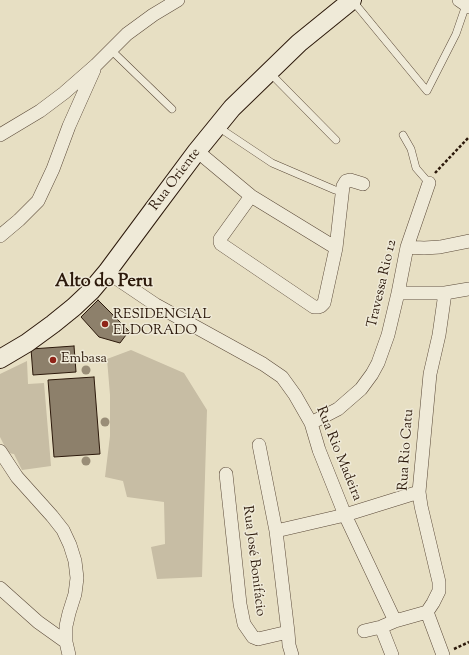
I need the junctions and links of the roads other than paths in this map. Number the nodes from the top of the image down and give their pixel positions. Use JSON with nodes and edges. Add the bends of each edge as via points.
{"nodes":[{"id":1,"x":178,"y":0,"type":"edge"},
{"id":2,"x":352,"y":0,"type":"edge"},
{"id":3,"x":465,"y":4,"type":"edge"},
{"id":4,"x":111,"y":50,"type":"junction"},
{"id":5,"x":96,"y":64,"type":"junction"},
{"id":6,"x":269,"y":72,"type":"junction"},
{"id":7,"x":172,"y":110,"type":"dead end"},
{"id":8,"x":218,"y":126,"type":"junction"},
{"id":9,"x":0,"y":135,"type":"edge"},
{"id":10,"x":403,"y":135,"type":"dead end"},
{"id":11,"x":336,"y":140,"type":"dead end"},
{"id":12,"x":197,"y":151,"type":"junction"},
{"id":13,"x":429,"y":183,"type":"joint"},
{"id":14,"x":363,"y":184,"type":"dead end"},
{"id":15,"x":335,"y":190,"type":"dead end"},
{"id":16,"x":251,"y":196,"type":"junction"},
{"id":17,"x":0,"y":236,"type":"edge"},
{"id":18,"x":469,"y":241,"type":"edge"},
{"id":19,"x":407,"y":247,"type":"junction"},
{"id":20,"x":336,"y":248,"type":"junction"},
{"id":21,"x":107,"y":272,"type":"junction"},
{"id":22,"x":469,"y":289,"type":"edge"},
{"id":23,"x":445,"y":293,"type":"junction"},
{"id":24,"x":398,"y":294,"type":"junction"},
{"id":25,"x":0,"y":359,"type":"edge"},
{"id":26,"x":311,"y":424,"type":"junction"},
{"id":27,"x":259,"y":444,"type":"dead end"},
{"id":28,"x":0,"y":451,"type":"edge"},
{"id":29,"x":226,"y":474,"type":"dead end"},
{"id":30,"x":419,"y":492,"type":"junction"},
{"id":31,"x":345,"y":515,"type":"junction"},
{"id":32,"x":276,"y":531,"type":"junction"},
{"id":33,"x":0,"y":588,"type":"edge"},
{"id":34,"x":427,"y":612,"type":"junction"},
{"id":35,"x":395,"y":621,"type":"junction"},
{"id":36,"x":381,"y":627,"type":"junction"},
{"id":37,"x":364,"y":631,"type":"dead end"},
{"id":38,"x":288,"y":632,"type":"junction"},
{"id":39,"x":66,"y":642,"type":"junction"},
{"id":40,"x":443,"y":654,"type":"edge"},
{"id":41,"x":69,"y":655,"type":"edge"},
{"id":42,"x":292,"y":655,"type":"edge"},
{"id":43,"x":392,"y":655,"type":"edge"}],
"edges":[{"from":1,"to":4,"type":"street","via":[[127,34]]},
{"from":2,"to":3,"type":"lane","via":[[427,91],[456,34]]},
{"from":2,"to":6,"type":"street","name":"Rua Oriente","via":[[298,43]]},
{"from":4,"to":5,"type":"street"},
{"from":4,"to":7,"type":"lane"},
{"from":5,"to":9,"type":"street","via":[[40,111]]},
{"from":5,"to":17,"type":"street","via":[[38,201]]},
{"from":6,"to":8,"type":"street","name":"Rua Oriente","via":[[232,108]]},
{"from":6,"to":11,"type":"lane"},
{"from":8,"to":12,"type":"street","name":"Rua Oriente"},
{"from":8,"to":15,"type":"lane","via":[[272,163]]},
{"from":10,"to":13,"type":"lane","via":[[411,149],[416,168]]},
{"from":12,"to":16,"type":"street"},
{"from":12,"to":21,"type":"street","name":"Rua Oriente"},
{"from":13,"to":19,"type":"street","name":"Travessa Rio 12"},
{"from":14,"to":20,"type":"street","via":[[350,180],[343,186]]},
{"from":16,"to":20,"type":"street"},
{"from":16,"to":20,"type":"street","via":[[220,239],[221,244],[314,307],[324,303]]},
{"from":18,"to":19,"type":"street","via":[[440,247]]},
{"from":19,"to":24,"type":"street","name":"Travessa Rio 12"},
{"from":21,"to":25,"type":"street","name":"Rua Oriente","via":[[80,302],[53,324]]},
{"from":21,"to":26,"type":"street","name":"Rua Rio Madeira","via":[[156,305],[263,364],[282,378]]},
{"from":22,"to":23,"type":"street"},
{"from":23,"to":24,"type":"street"},
{"from":23,"to":30,"type":"street","name":"Rua Rio Catu","via":[[430,374]]},
{"from":24,"to":26,"type":"street","name":"Travessa Rio 12","via":[[388,335],[372,374],[338,409]]},
{"from":26,"to":31,"type":"street","name":"Rua Rio Madeira"},
{"from":27,"to":32,"type":"street","name":"Rua José Bonifácio"},
{"from":28,"to":39,"type":"street","via":[[18,477],[63,530],[70,546],[77,578],[66,626]]},
{"from":29,"to":38,"type":"street","name":"Rua José Bonifácio","via":[[244,624],[253,637],[258,639]]},
{"from":30,"to":31,"type":"street"},
{"from":30,"to":34,"type":"street","name":"Rua Rio Catu","via":[[439,582],[438,593]]},
{"from":31,"to":32,"type":"street"},
{"from":31,"to":35,"type":"street","name":"Rua Rio Madeira"},
{"from":32,"to":38,"type":"street","name":"Rua José Bonifácio"},
{"from":33,"to":39,"type":"street","via":[[38,622]]},
{"from":34,"to":35,"type":"street"},
{"from":34,"to":40,"type":"street"},
{"from":35,"to":36,"type":"street"},
{"from":36,"to":37,"type":"street"},
{"from":36,"to":43,"type":"street"},
{"from":38,"to":42,"type":"street","name":"Rua José Bonifácio"},
{"from":39,"to":41,"type":"street"}]}
